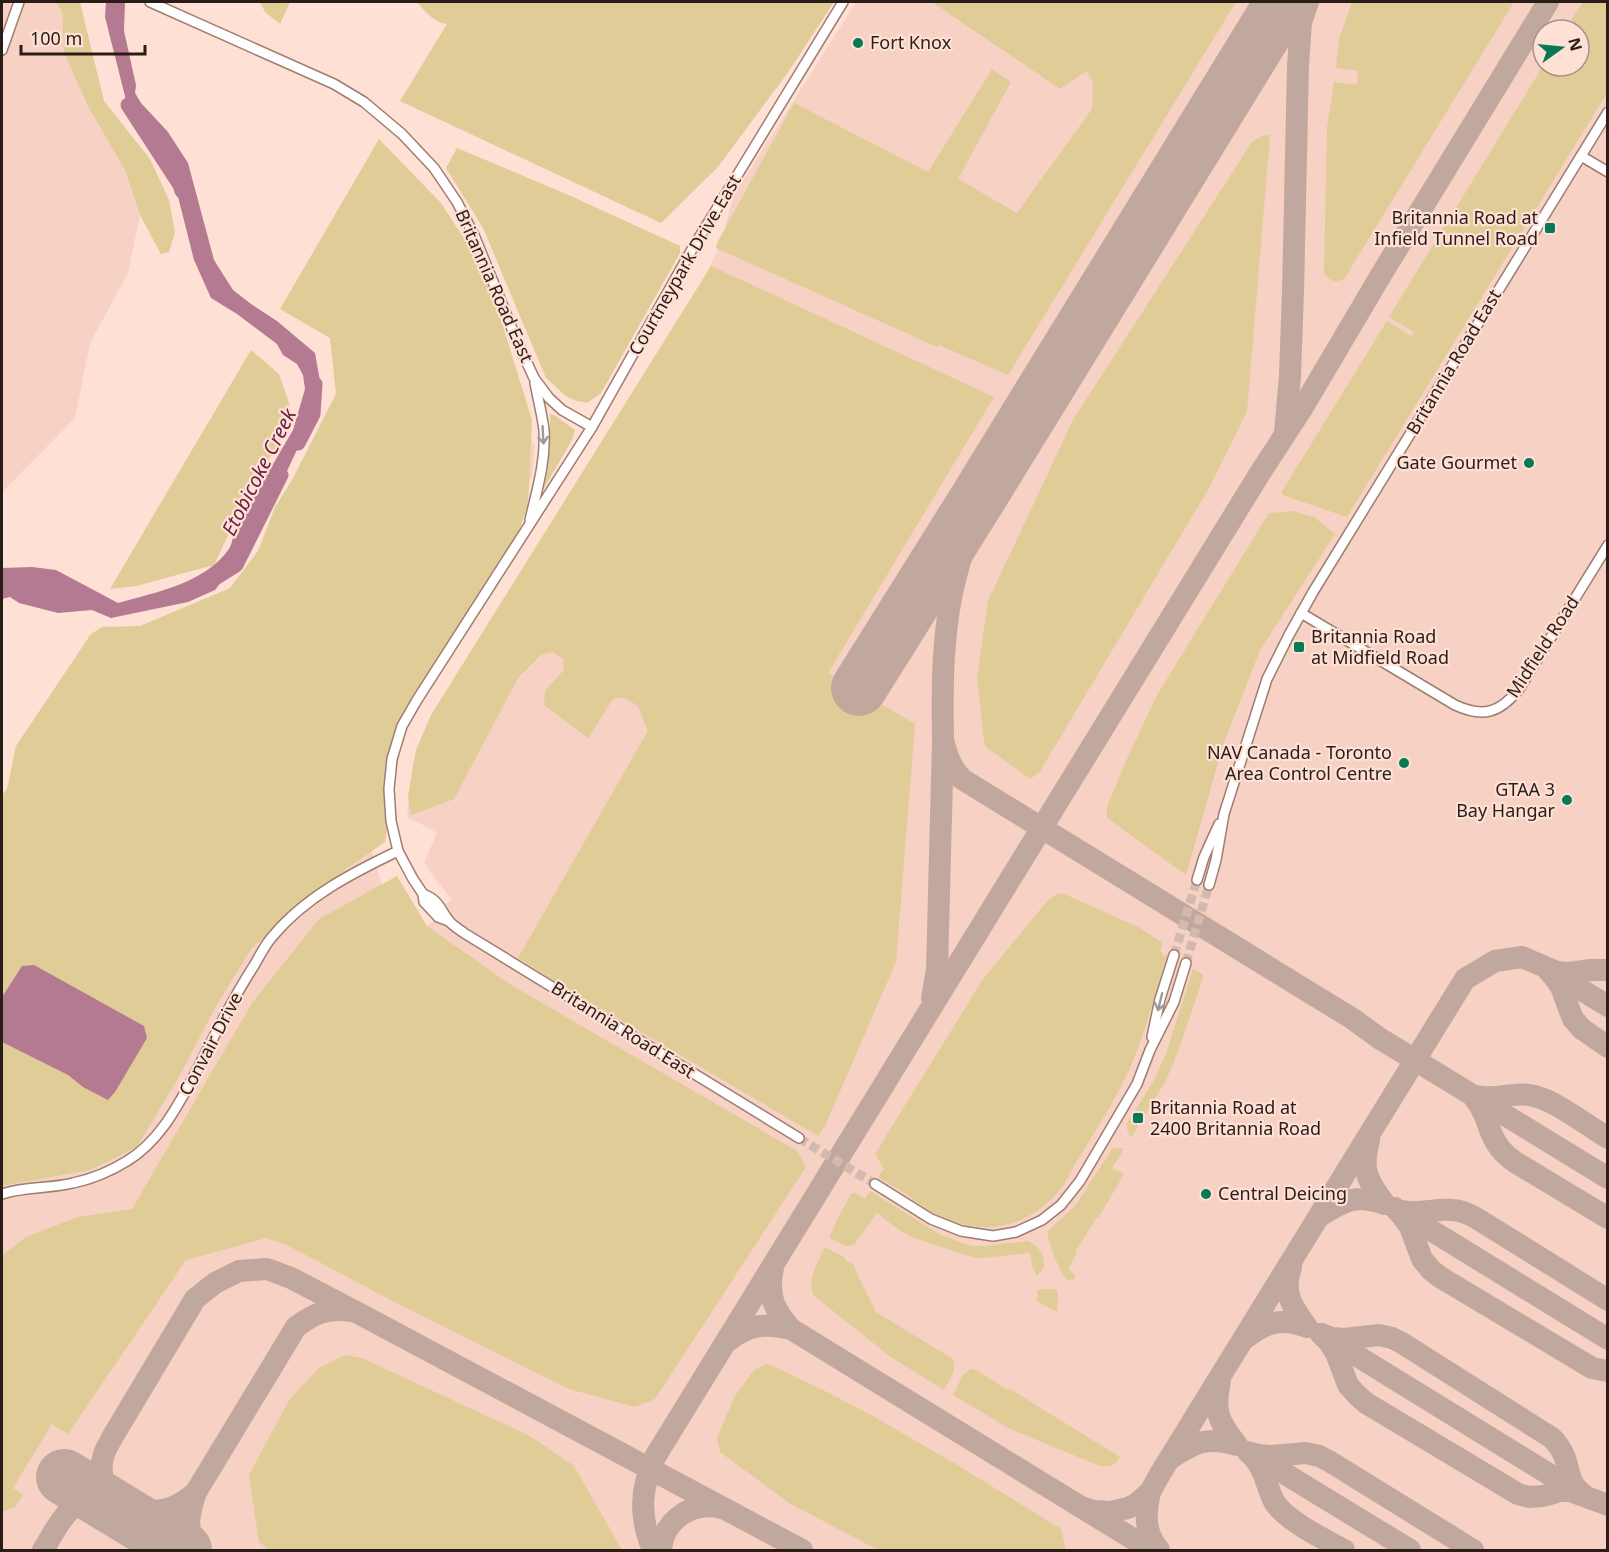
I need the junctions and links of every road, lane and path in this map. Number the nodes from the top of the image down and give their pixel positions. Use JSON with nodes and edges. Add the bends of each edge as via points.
{"nodes":[{"id":1,"x":20,"y":2,"type":"edge"},
{"id":2,"x":150,"y":2,"type":"edge"},
{"id":3,"x":843,"y":2,"type":"edge"},
{"id":4,"x":2,"y":50,"type":"edge"},
{"id":5,"x":1608,"y":112,"type":"edge"},
{"id":6,"x":1581,"y":156,"type":"junction"},
{"id":7,"x":1608,"y":172,"type":"edge"},
{"id":8,"x":534,"y":378,"type":"junction"},
{"id":9,"x":592,"y":427,"type":"junction"},
{"id":10,"x":527,"y":528,"type":"junction"},
{"id":11,"x":1608,"y":545,"type":"edge"},
{"id":12,"x":1301,"y":613,"type":"junction"},
{"id":13,"x":1224,"y":814,"type":"junction"},
{"id":14,"x":398,"y":850,"type":"junction"},
{"id":15,"x":1197,"y":880,"type":"tunnel mouth"},
{"id":16,"x":1209,"y":885,"type":"tunnel mouth"},
{"id":17,"x":1174,"y":955,"type":"tunnel mouth"},
{"id":18,"x":1186,"y":963,"type":"tunnel mouth"},
{"id":19,"x":1150,"y":1050,"type":"junction"},
{"id":20,"x":799,"y":1138,"type":"tunnel mouth"},
{"id":21,"x":875,"y":1184,"type":"tunnel mouth"},
{"id":22,"x":2,"y":1194,"type":"edge"}],
"edges":[{"from":1,"to":4,"type":"street"},
{"from":2,"to":8,"type":"street","name":"Britannia Road East","via":[[334,84],[364,102],[402,134],[434,168],[457,202]]},
{"from":3,"to":9,"type":"street","name":"Courtneypark Drive East","via":[[691,251]]},
{"from":5,"to":6,"type":"street","name":"Britannia Road East"},
{"from":6,"to":7,"type":"street"},
{"from":6,"to":12,"type":"street","name":"Britannia Road East"},
{"from":8,"to":9,"type":"street","name":"Britannia Road East","via":[[562,410]]},
{"from":8,"to":10,"type":"street","one_way":true,"via":[[544,442],[542,468]]},
{"from":9,"to":10,"type":"street","name":"Courtneypark Drive East"},
{"from":10,"to":14,"type":"street","name":"Britannia Road East","via":[[402,726],[392,759],[389,789]]},
{"from":11,"to":12,"type":"street","name":"Midfield Road","via":[[1519,689],[1509,701],[1488,712],[1476,713],[1455,705]]},
{"from":12,"to":13,"type":"street","name":"Britannia Road East","via":[[1267,679]]},
{"from":13,"to":15,"type":"street","name":"Britannia Road East"},
{"from":13,"to":16,"type":"street","name":"Britannia Road East"},
{"from":14,"to":20,"type":"street","name":"Britannia Road East","via":[[423,894],[432,897],[449,921],[464,933]]},
{"from":14,"to":22,"type":"street","name":"Convair Drive","via":[[335,884],[293,915],[271,938],[177,1107],[145,1147],[129,1160],[92,1178]]},
{"from":17,"to":19,"type":"street","one_way":true},
{"from":18,"to":19,"type":"street","via":[[1174,1002]]},
{"from":19,"to":21,"type":"street","via":[[1137,1084],[1080,1181],[1042,1220],[1016,1232],[993,1236],[961,1231],[931,1219]]}]}
